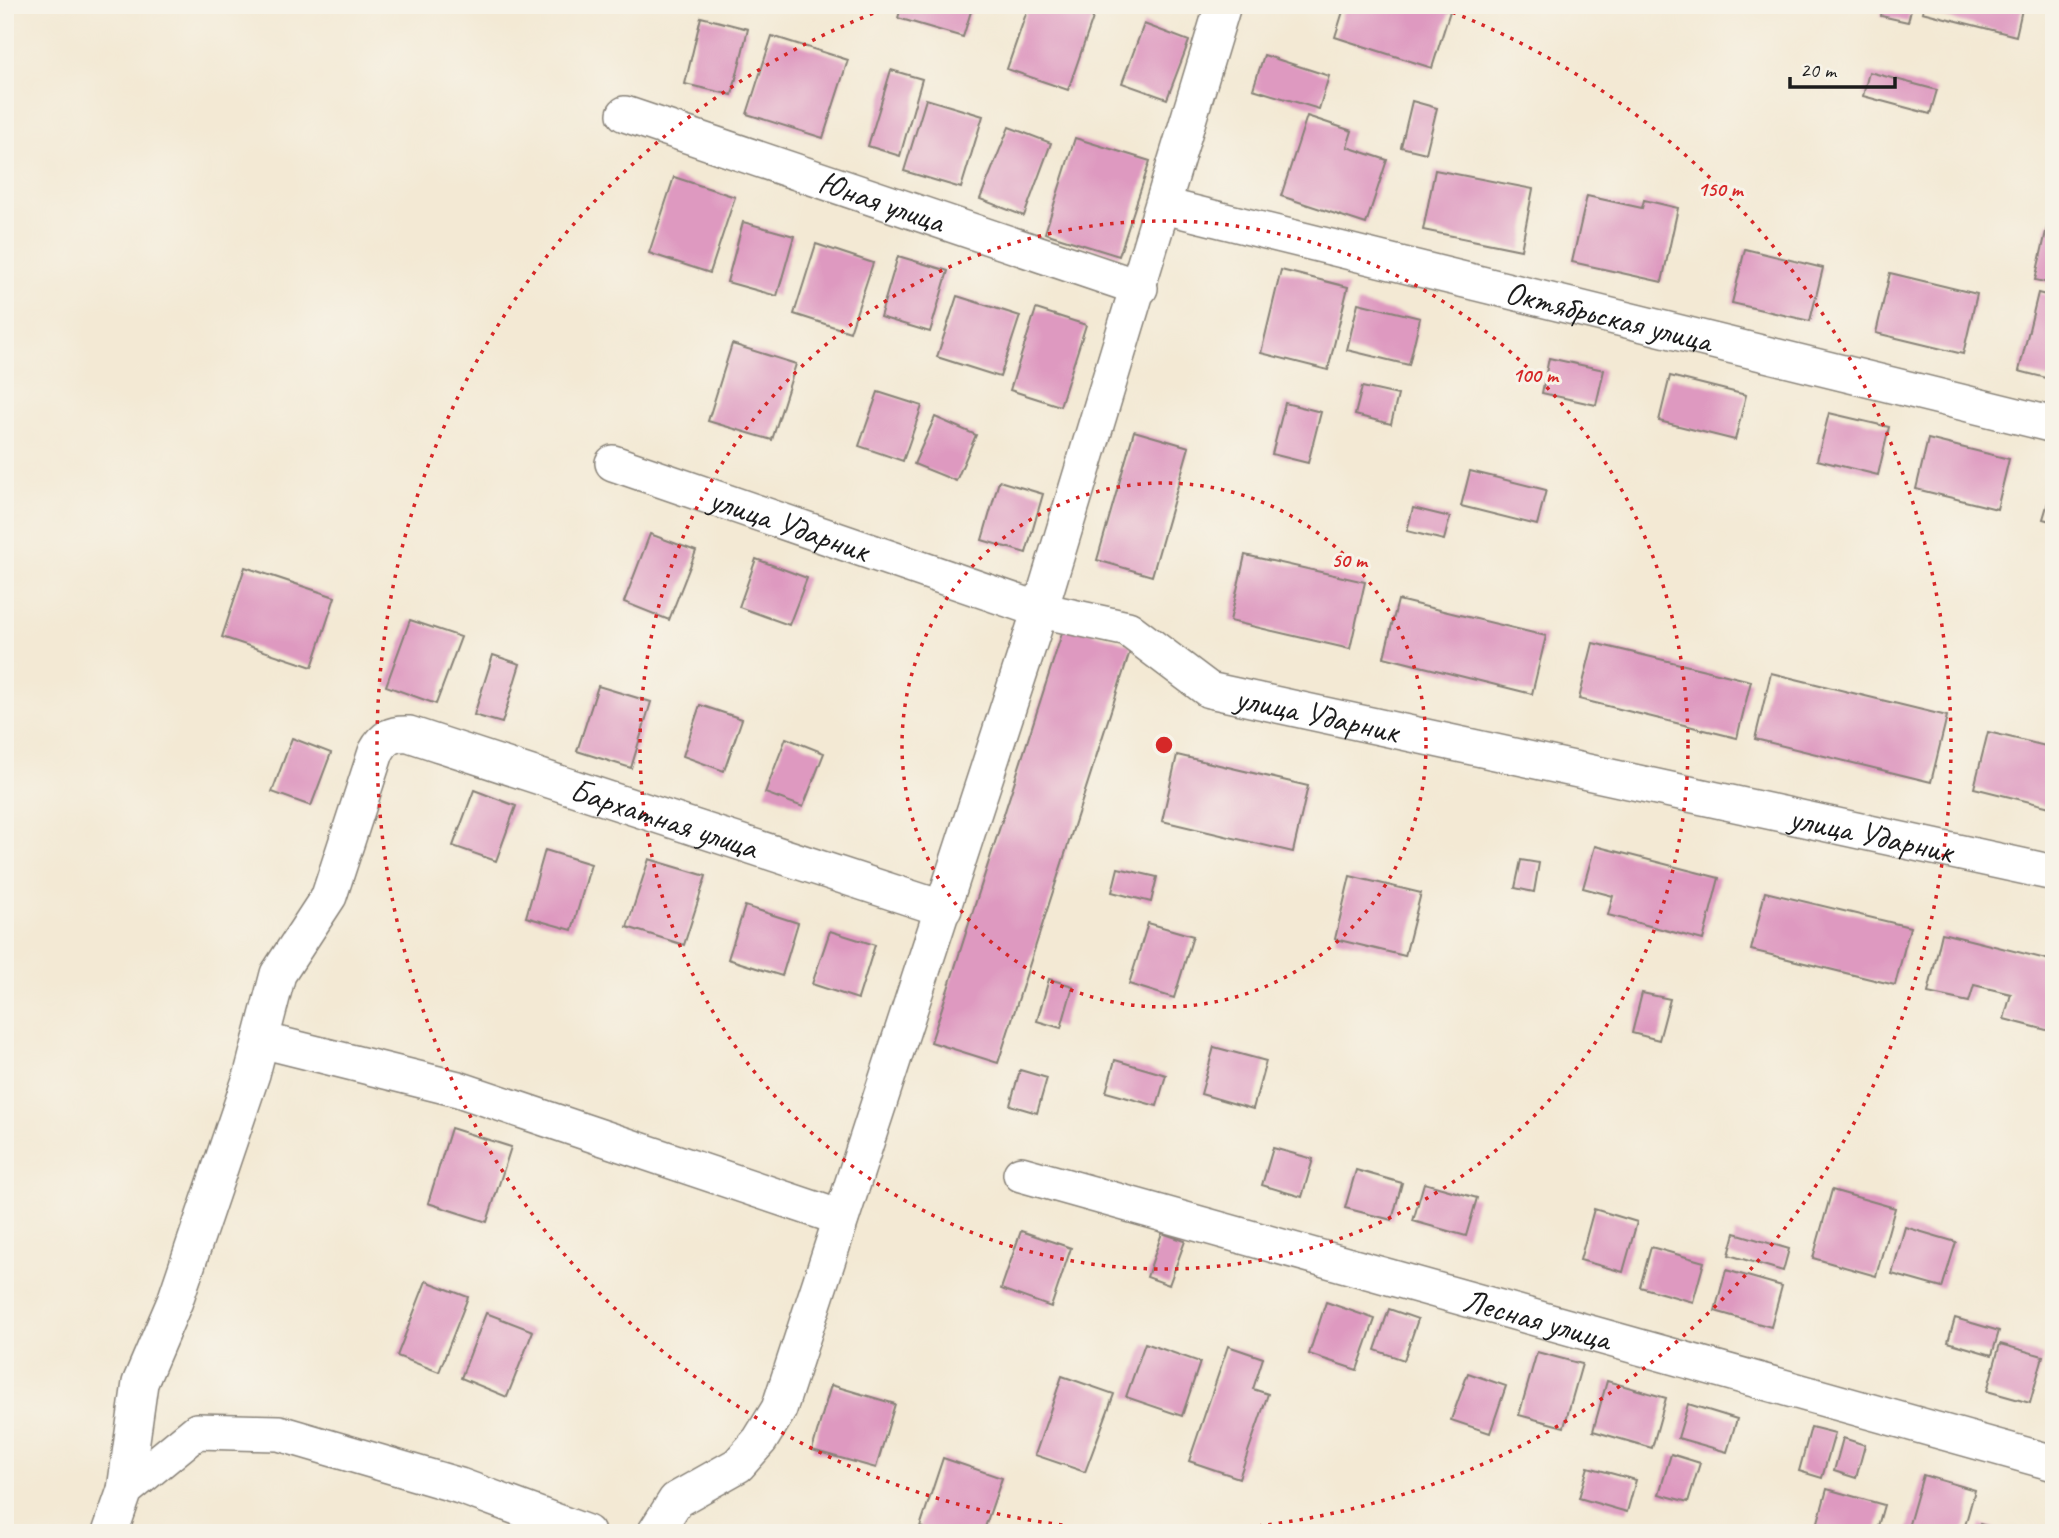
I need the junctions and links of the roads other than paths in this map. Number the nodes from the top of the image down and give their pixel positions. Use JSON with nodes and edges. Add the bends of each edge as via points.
{"nodes":[{"id":1,"x":1221,"y":6,"type":"edge"},
{"id":2,"x":625,"y":114,"type":"dead end"},
{"id":3,"x":1164,"y":206,"type":"junction"},
{"id":4,"x":1140,"y":288,"type":"junction"},
{"id":5,"x":2054,"y":425,"type":"edge"},
{"id":6,"x":613,"y":463,"type":"dead end"},
{"id":7,"x":1040,"y":610,"type":"junction"},
{"id":8,"x":2054,"y":873,"type":"edge"},
{"id":9,"x":944,"y":909,"type":"junction"},
{"id":10,"x":261,"y":1040,"type":"junction"},
{"id":11,"x":1021,"y":1174,"type":"dead end"},
{"id":12,"x":841,"y":1218,"type":"junction"},
{"id":13,"x":2054,"y":1463,"type":"edge"},
{"id":14,"x":125,"y":1490,"type":"junction"},
{"id":15,"x":110,"y":1533,"type":"edge"},
{"id":16,"x":587,"y":1533,"type":"edge"},
{"id":17,"x":655,"y":1533,"type":"edge"}],
"edges":[{"from":1,"to":3,"type":"street"},
{"from":2,"to":4,"type":"street","name":"Юная улица"},
{"from":3,"to":4,"type":"street"},
{"from":3,"to":5,"type":"street","name":"Октябрьская улица"},
{"from":4,"to":7,"type":"street"},
{"from":6,"to":7,"type":"street","name":"улица Ударник"},
{"from":7,"to":8,"type":"street","name":"улица Ударник","via":[[1128,629],[1209,690]]},
{"from":7,"to":9,"type":"street"},
{"from":9,"to":10,"type":"street","name":"Бархатная улица","via":[[395,733],[383,740],[376,752],[329,896],[278,974]]},
{"from":9,"to":12,"type":"street"},
{"from":10,"to":12,"type":"street","via":[[458,1089]]},
{"from":10,"to":14,"type":"street","via":[[175,1301],[140,1383]]},
{"from":11,"to":13,"type":"street","name":"Лесная улица"},
{"from":12,"to":17,"type":"street","via":[[772,1419],[760,1440],[738,1465],[676,1500]]},
{"from":14,"to":15,"type":"street"},
{"from":14,"to":16,"type":"street","via":[[197,1431],[279,1433],[460,1486]]}]}
